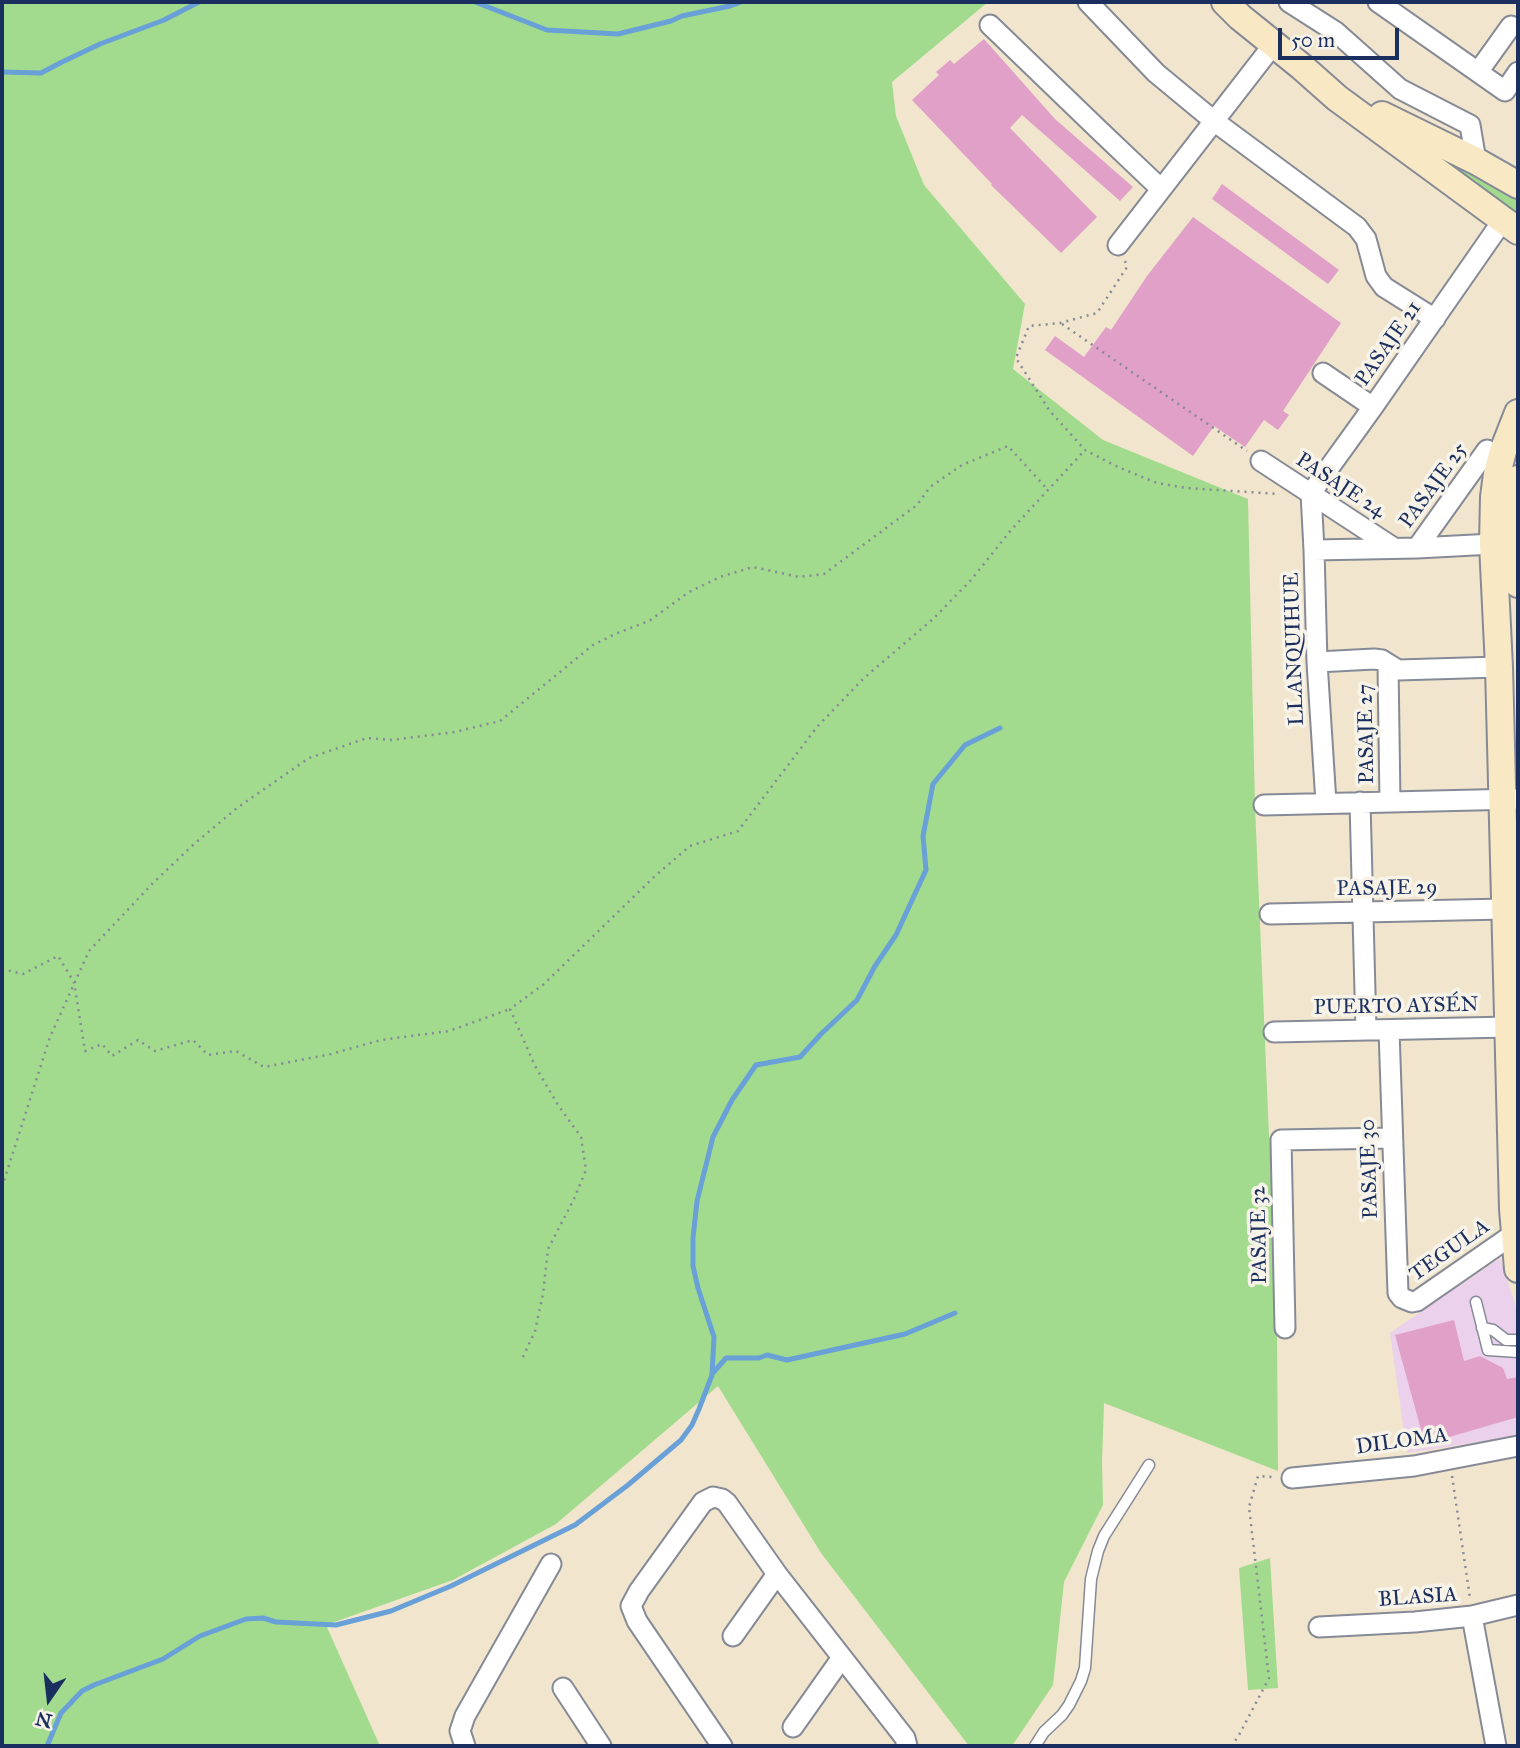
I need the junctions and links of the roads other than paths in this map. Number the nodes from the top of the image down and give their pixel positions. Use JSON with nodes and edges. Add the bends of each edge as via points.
{"nodes":[{"id":1,"x":1088,"y":2,"type":"edge"},
{"id":2,"x":1225,"y":2,"type":"edge"},
{"id":3,"x":1289,"y":2,"type":"edge"},
{"id":4,"x":1379,"y":2,"type":"edge"},
{"id":5,"x":990,"y":25,"type":"dead end"},
{"id":6,"x":1511,"y":26,"type":"dead end"},
{"id":7,"x":1273,"y":45,"type":"junction"},
{"id":8,"x":1302,"y":67,"type":"junction"},
{"id":9,"x":1478,"y":72,"type":"junction"},
{"id":10,"x":1518,"y":72,"type":"edge"},
{"id":11,"x":1214,"y":121,"type":"junction"},
{"id":12,"x":1476,"y":161,"type":"junction"},
{"id":13,"x":1518,"y":185,"type":"edge"},
{"id":14,"x":1161,"y":189,"type":"junction"},
{"id":15,"x":1511,"y":226,"type":"edge"},
{"id":16,"x":1118,"y":245,"type":"road end"},
{"id":17,"x":1435,"y":318,"type":"junction"},
{"id":18,"x":1323,"y":373,"type":"dead end"},
{"id":19,"x":1373,"y":407,"type":"junction"},
{"id":20,"x":1518,"y":413,"type":"edge"},
{"id":21,"x":1487,"y":450,"type":"dead end"},
{"id":22,"x":1261,"y":461,"type":"road end"},
{"id":23,"x":1518,"y":479,"type":"edge"},
{"id":24,"x":1311,"y":493,"type":"junction"},
{"id":25,"x":1493,"y":544,"type":"junction"},
{"id":26,"x":1394,"y":548,"type":"junction"},
{"id":27,"x":1417,"y":548,"type":"junction"},
{"id":28,"x":1314,"y":550,"type":"junction"},
{"id":29,"x":1518,"y":584,"type":"edge"},
{"id":30,"x":1317,"y":662,"type":"junction"},
{"id":31,"x":1388,"y":665,"type":"junction"},
{"id":32,"x":1499,"y":667,"type":"junction"},
{"id":33,"x":1510,"y":799,"type":"edge"},
{"id":34,"x":1360,"y":802,"type":"junction"},
{"id":35,"x":1390,"y":802,"type":"junction"},
{"id":36,"x":1326,"y":803,"type":"junction"},
{"id":37,"x":1264,"y":805,"type":"dead end"},
{"id":38,"x":1505,"y":909,"type":"junction"},
{"id":39,"x":1363,"y":912,"type":"junction"},
{"id":40,"x":1270,"y":914,"type":"dead end"},
{"id":41,"x":1513,"y":1028,"type":"edge"},
{"id":42,"x":1366,"y":1030,"type":"junction"},
{"id":43,"x":1389,"y":1030,"type":"junction"},
{"id":44,"x":1274,"y":1032,"type":"dead end"},
{"id":45,"x":1391,"y":1138,"type":"junction"},
{"id":46,"x":1517,"y":1232,"type":"edge"},
{"id":47,"x":1518,"y":1269,"type":"edge"},
{"id":48,"x":1407,"y":1301,"type":"joint"},
{"id":49,"x":1476,"y":1302,"type":"dead end"},
{"id":50,"x":1285,"y":1328,"type":"dead end"},
{"id":51,"x":1482,"y":1328,"type":"junction"},
{"id":52,"x":1518,"y":1340,"type":"edge"},
{"id":53,"x":1518,"y":1352,"type":"edge"},
{"id":54,"x":1518,"y":1447,"type":"edge"},
{"id":55,"x":1149,"y":1465,"type":"dead end"},
{"id":56,"x":1292,"y":1478,"type":"road end"},
{"id":57,"x":551,"y":1563,"type":"dead end"},
{"id":58,"x":777,"y":1574,"type":"junction"},
{"id":59,"x":1518,"y":1605,"type":"edge"},
{"id":60,"x":1472,"y":1616,"type":"junction"},
{"id":61,"x":1319,"y":1627,"type":"dead end"},
{"id":62,"x":733,"y":1636,"type":"dead end"},
{"id":63,"x":841,"y":1659,"type":"junction"},
{"id":64,"x":563,"y":1688,"type":"dead end"},
{"id":65,"x":793,"y":1727,"type":"dead end"},
{"id":66,"x":466,"y":1746,"type":"edge"},
{"id":67,"x":601,"y":1746,"type":"edge"},
{"id":68,"x":722,"y":1746,"type":"edge"},
{"id":69,"x":907,"y":1746,"type":"edge"},
{"id":70,"x":1035,"y":1746,"type":"edge"},
{"id":71,"x":1496,"y":1746,"type":"edge"}],
"edges":[{"from":1,"to":11,"type":"street","via":[[1156,73]]},
{"from":2,"to":7,"type":"street"},
{"from":3,"to":12,"type":"street","via":[[1336,32],[1400,89],[1470,125]]},
{"from":4,"to":9,"type":"street"},
{"from":5,"to":14,"type":"street"},
{"from":6,"to":9,"type":"street"},
{"from":7,"to":8,"type":"street"},
{"from":7,"to":11,"type":"street"},
{"from":8,"to":12,"type":"street","via":[[1370,109]]},
{"from":8,"to":15,"type":"street"},
{"from":9,"to":10,"type":"street","via":[[1504,91]]},
{"from":11,"to":14,"type":"street"},
{"from":11,"to":17,"type":"street","via":[[1357,227],[1384,287]]},
{"from":12,"to":13,"type":"street"},
{"from":14,"to":16,"type":"street"},
{"from":15,"to":17,"type":"street","name":"PASAJE 21"},
{"from":17,"to":19,"type":"street","name":"PASAJE 21"},
{"from":18,"to":19,"type":"street"},
{"from":19,"to":24,"type":"street","name":"PASAJE 21"},
{"from":20,"to":25,"type":"street","via":[[1497,474]]},
{"from":21,"to":27,"type":"street","name":"PASAJE 25"},
{"from":22,"to":24,"type":"street","name":"PASAJE 24"},
{"from":23,"to":29,"type":"street"},
{"from":24,"to":26,"type":"street","name":"PASAJE 24"},
{"from":24,"to":28,"type":"street","name":"LLANQUIHUE"},
{"from":25,"to":27,"type":"street","name":"PASAJE 25"},
{"from":25,"to":32,"type":"street"},
{"from":26,"to":27,"type":"street","name":"PASAJE 25"},
{"from":26,"to":28,"type":"street","name":"PASAJE 25"},
{"from":28,"to":30,"type":"street","name":"LLANQUIHUE"},
{"from":30,"to":31,"type":"street","via":[[1374,659]]},
{"from":30,"to":36,"type":"street","name":"LLANQUIHUE"},
{"from":31,"to":32,"type":"street","via":[[1398,670]]},
{"from":31,"to":35,"type":"street","name":"PASAJE 27"},
{"from":32,"to":33,"type":"street"},
{"from":33,"to":35,"type":"street"},
{"from":33,"to":38,"type":"street"},
{"from":34,"to":35,"type":"street"},
{"from":34,"to":36,"type":"street"},
{"from":34,"to":39,"type":"street"},
{"from":36,"to":37,"type":"street"},
{"from":38,"to":39,"type":"street","name":"PASAJE 29"},
{"from":38,"to":41,"type":"street"},
{"from":39,"to":40,"type":"street","name":"PASAJE 29"},
{"from":39,"to":42,"type":"street"},
{"from":41,"to":43,"type":"street","name":"PUERTO AYSÉN"},
{"from":41,"to":46,"type":"street"},
{"from":42,"to":43,"type":"street","name":"PUERTO AYSÉN"},
{"from":42,"to":44,"type":"street","name":"PUERTO AYSÉN"},
{"from":43,"to":45,"type":"street","name":"PASAJE 30"},
{"from":45,"to":48,"type":"street","name":"PASAJE 30","via":[[1398,1293]]},
{"from":45,"to":50,"type":"street","name":"PASAJE 32","via":[[1281,1140]]},
{"from":46,"to":47,"type":"street"},
{"from":46,"to":48,"type":"street","name":"TEGULA","via":[[1417,1301]]},
{"from":49,"to":51,"type":"lane"},
{"from":51,"to":52,"type":"lane","via":[[1506,1340]]},
{"from":51,"to":53,"type":"lane","via":[[1488,1350]]},
{"from":54,"to":56,"type":"street","name":"DILOMA","via":[[1414,1466]]},
{"from":55,"to":70,"type":"lane","via":[[1098,1551],[1081,1681],[1062,1715]]},
{"from":57,"to":66,"type":"street","via":[[465,1716],[460,1731]]},
{"from":58,"to":62,"type":"street"},
{"from":58,"to":63,"type":"street"},
{"from":58,"to":68,"type":"street","via":[[727,1503],[711,1497],[631,1606]]},
{"from":59,"to":60,"type":"street","name":"BLASIA"},
{"from":60,"to":61,"type":"street","name":"BLASIA"},
{"from":60,"to":71,"type":"street"},
{"from":63,"to":65,"type":"street"},
{"from":63,"to":69,"type":"street"},
{"from":64,"to":67,"type":"street"}]}
